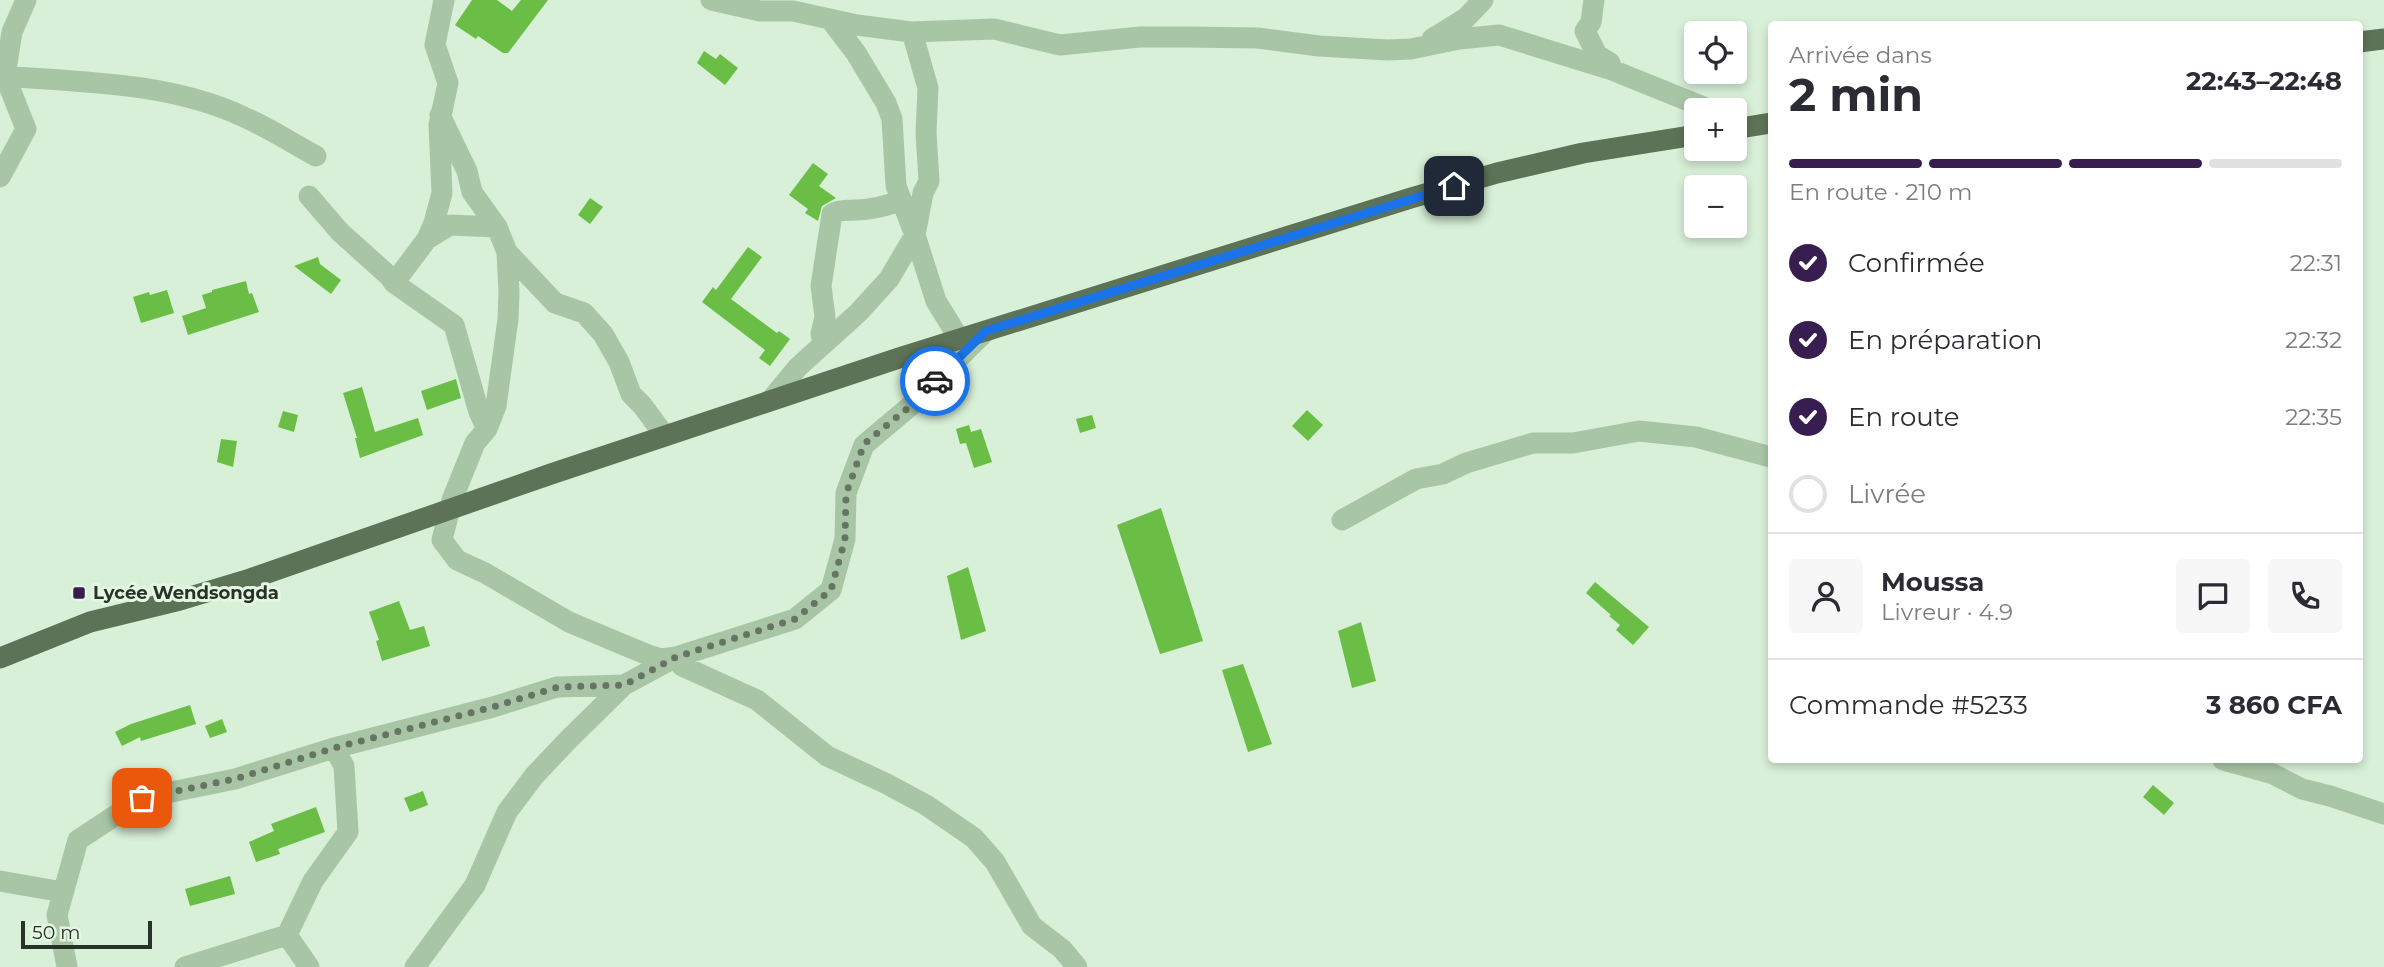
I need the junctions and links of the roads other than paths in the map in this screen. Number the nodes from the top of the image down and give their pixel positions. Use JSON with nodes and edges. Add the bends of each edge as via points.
{"nodes":[{"id":1,"x":26,"y":0,"type":"edge"},
{"id":2,"x":444,"y":0,"type":"edge"},
{"id":3,"x":711,"y":0,"type":"edge"},
{"id":4,"x":1483,"y":0,"type":"edge"},
{"id":5,"x":1594,"y":0,"type":"edge"},
{"id":6,"x":830,"y":19,"type":"junction"},
{"id":7,"x":912,"y":32,"type":"junction"},
{"id":8,"x":2384,"y":39,"type":"edge"},
{"id":9,"x":2363,"y":42,"type":"edge"},
{"id":10,"x":1411,"y":49,"type":"junction"},
{"id":11,"x":1612,"y":70,"type":"junction"},
{"id":12,"x":2,"y":76,"type":"edge"},
{"id":13,"x":1684,"y":99,"type":"edge"},
{"id":14,"x":440,"y":115,"type":"junction"},
{"id":15,"x":1684,"y":137,"type":"edge"},
{"id":16,"x":316,"y":156,"type":"dead end"},
{"id":17,"x":0,"y":177,"type":"edge"},
{"id":18,"x":309,"y":196,"type":"dead end"},
{"id":19,"x":900,"y":200,"type":"junction"},
{"id":20,"x":497,"y":227,"type":"junction"},
{"id":21,"x":915,"y":236,"type":"junction"},
{"id":22,"x":427,"y":239,"type":"junction"},
{"id":23,"x":507,"y":252,"type":"junction"},
{"id":24,"x":394,"y":284,"type":"junction"},
{"id":25,"x":986,"y":331,"type":"junction"},
{"id":26,"x":956,"y":340,"type":"junction"},
{"id":27,"x":822,"y":343,"type":"junction"},
{"id":28,"x":770,"y":401,"type":"junction"},
{"id":29,"x":487,"y":429,"type":"junction"},
{"id":30,"x":665,"y":436,"type":"junction"},
{"id":31,"x":1768,"y":456,"type":"edge"},
{"id":32,"x":451,"y":509,"type":"junction"},
{"id":33,"x":1342,"y":520,"type":"dead end"},
{"id":34,"x":676,"y":657,"type":"junction"},
{"id":35,"x":0,"y":658,"type":"edge"},
{"id":36,"x":624,"y":685,"type":"junction"},
{"id":37,"x":334,"y":748,"type":"junction"},
{"id":38,"x":2234,"y":763,"type":"edge"},
{"id":39,"x":2384,"y":814,"type":"edge"},
{"id":40,"x":0,"y":881,"type":"edge"},
{"id":41,"x":64,"y":892,"type":"junction"},
{"id":42,"x":287,"y":935,"type":"junction"},
{"id":43,"x":67,"y":967,"type":"edge"},
{"id":44,"x":184,"y":967,"type":"edge"},
{"id":45,"x":309,"y":967,"type":"edge"},
{"id":46,"x":415,"y":967,"type":"edge"},
{"id":47,"x":1077,"y":967,"type":"edge"}],
"edges":[{"from":1,"to":12,"type":"street","via":[[12,32]]},
{"from":2,"to":14,"type":"street","via":[[435,46],[448,83]]},
{"from":3,"to":6,"type":"street"},
{"from":4,"to":10,"type":"street","via":[[1466,18]]},
{"from":5,"to":11,"type":"street","via":[[1586,31],[1597,55],[1610,63]]},
{"from":6,"to":7,"type":"street"},
{"from":6,"to":19,"type":"street","via":[[886,103],[892,119]]},
{"from":7,"to":10,"type":"street","via":[[994,29],[1060,45],[1187,37]]},
{"from":7,"to":21,"type":"street","via":[[928,88],[929,181]]},
{"from":8,"to":9,"type":"main road"},
{"from":10,"to":11,"type":"street","via":[[1499,35]]},
{"from":11,"to":13,"type":"street"},
{"from":12,"to":16,"type":"street","via":[[122,85],[191,99],[243,117]]},
{"from":12,"to":17,"type":"street","via":[[26,129]]},
{"from":14,"to":20,"type":"street","via":[[472,192]]},
{"from":14,"to":22,"type":"street","via":[[442,193]]},
{"from":15,"to":25,"type":"main road","via":[[1497,173]]},
{"from":18,"to":24,"type":"street"},
{"from":19,"to":21,"type":"street"},
{"from":19,"to":27,"type":"street","via":[[832,214],[821,286]]},
{"from":20,"to":22,"type":"street","via":[[450,225]]},
{"from":20,"to":23,"type":"street"},
{"from":21,"to":26,"type":"street","via":[[936,300]]},
{"from":21,"to":27,"type":"street","via":[[889,279]]},
{"from":22,"to":24,"type":"street"},
{"from":23,"to":29,"type":"street","via":[[508,319],[496,406]]},
{"from":23,"to":30,"type":"street","via":[[555,303],[584,313],[603,334],[631,394]]},
{"from":24,"to":29,"type":"street","via":[[454,326]]},
{"from":25,"to":26,"type":"main road"},
{"from":25,"to":34,"type":"street","via":[[864,444],[846,494],[845,539],[831,590],[795,619]]},
{"from":26,"to":28,"type":"main road"},
{"from":27,"to":28,"type":"street"},
{"from":28,"to":30,"type":"main road"},
{"from":29,"to":32,"type":"street","via":[[475,443]]},
{"from":30,"to":32,"type":"main road"},
{"from":31,"to":33,"type":"street","via":[[1696,437],[1639,431],[1573,443],[1534,443],[1416,479]]},
{"from":32,"to":34,"type":"street","via":[[442,540],[457,560],[569,622],[648,655]]},
{"from":32,"to":35,"type":"main road","via":[[250,579],[90,622]]},
{"from":34,"to":36,"type":"street"},
{"from":34,"to":47,"type":"street","via":[[682,666],[757,700],[827,757],[926,805],[974,838],[995,862],[1032,926]]},
{"from":36,"to":37,"type":"street","via":[[558,687]]},
{"from":36,"to":46,"type":"street","via":[[542,767],[507,812],[475,885]]},
{"from":37,"to":41,"type":"street","via":[[235,779],[142,798],[78,841]]},
{"from":37,"to":42,"type":"street","via":[[344,766],[348,832],[313,881]]},
{"from":38,"to":39,"type":"street"},
{"from":40,"to":41,"type":"street"},
{"from":41,"to":43,"type":"street","via":[[57,915]]},
{"from":42,"to":44,"type":"street"},
{"from":42,"to":45,"type":"street"}]}
